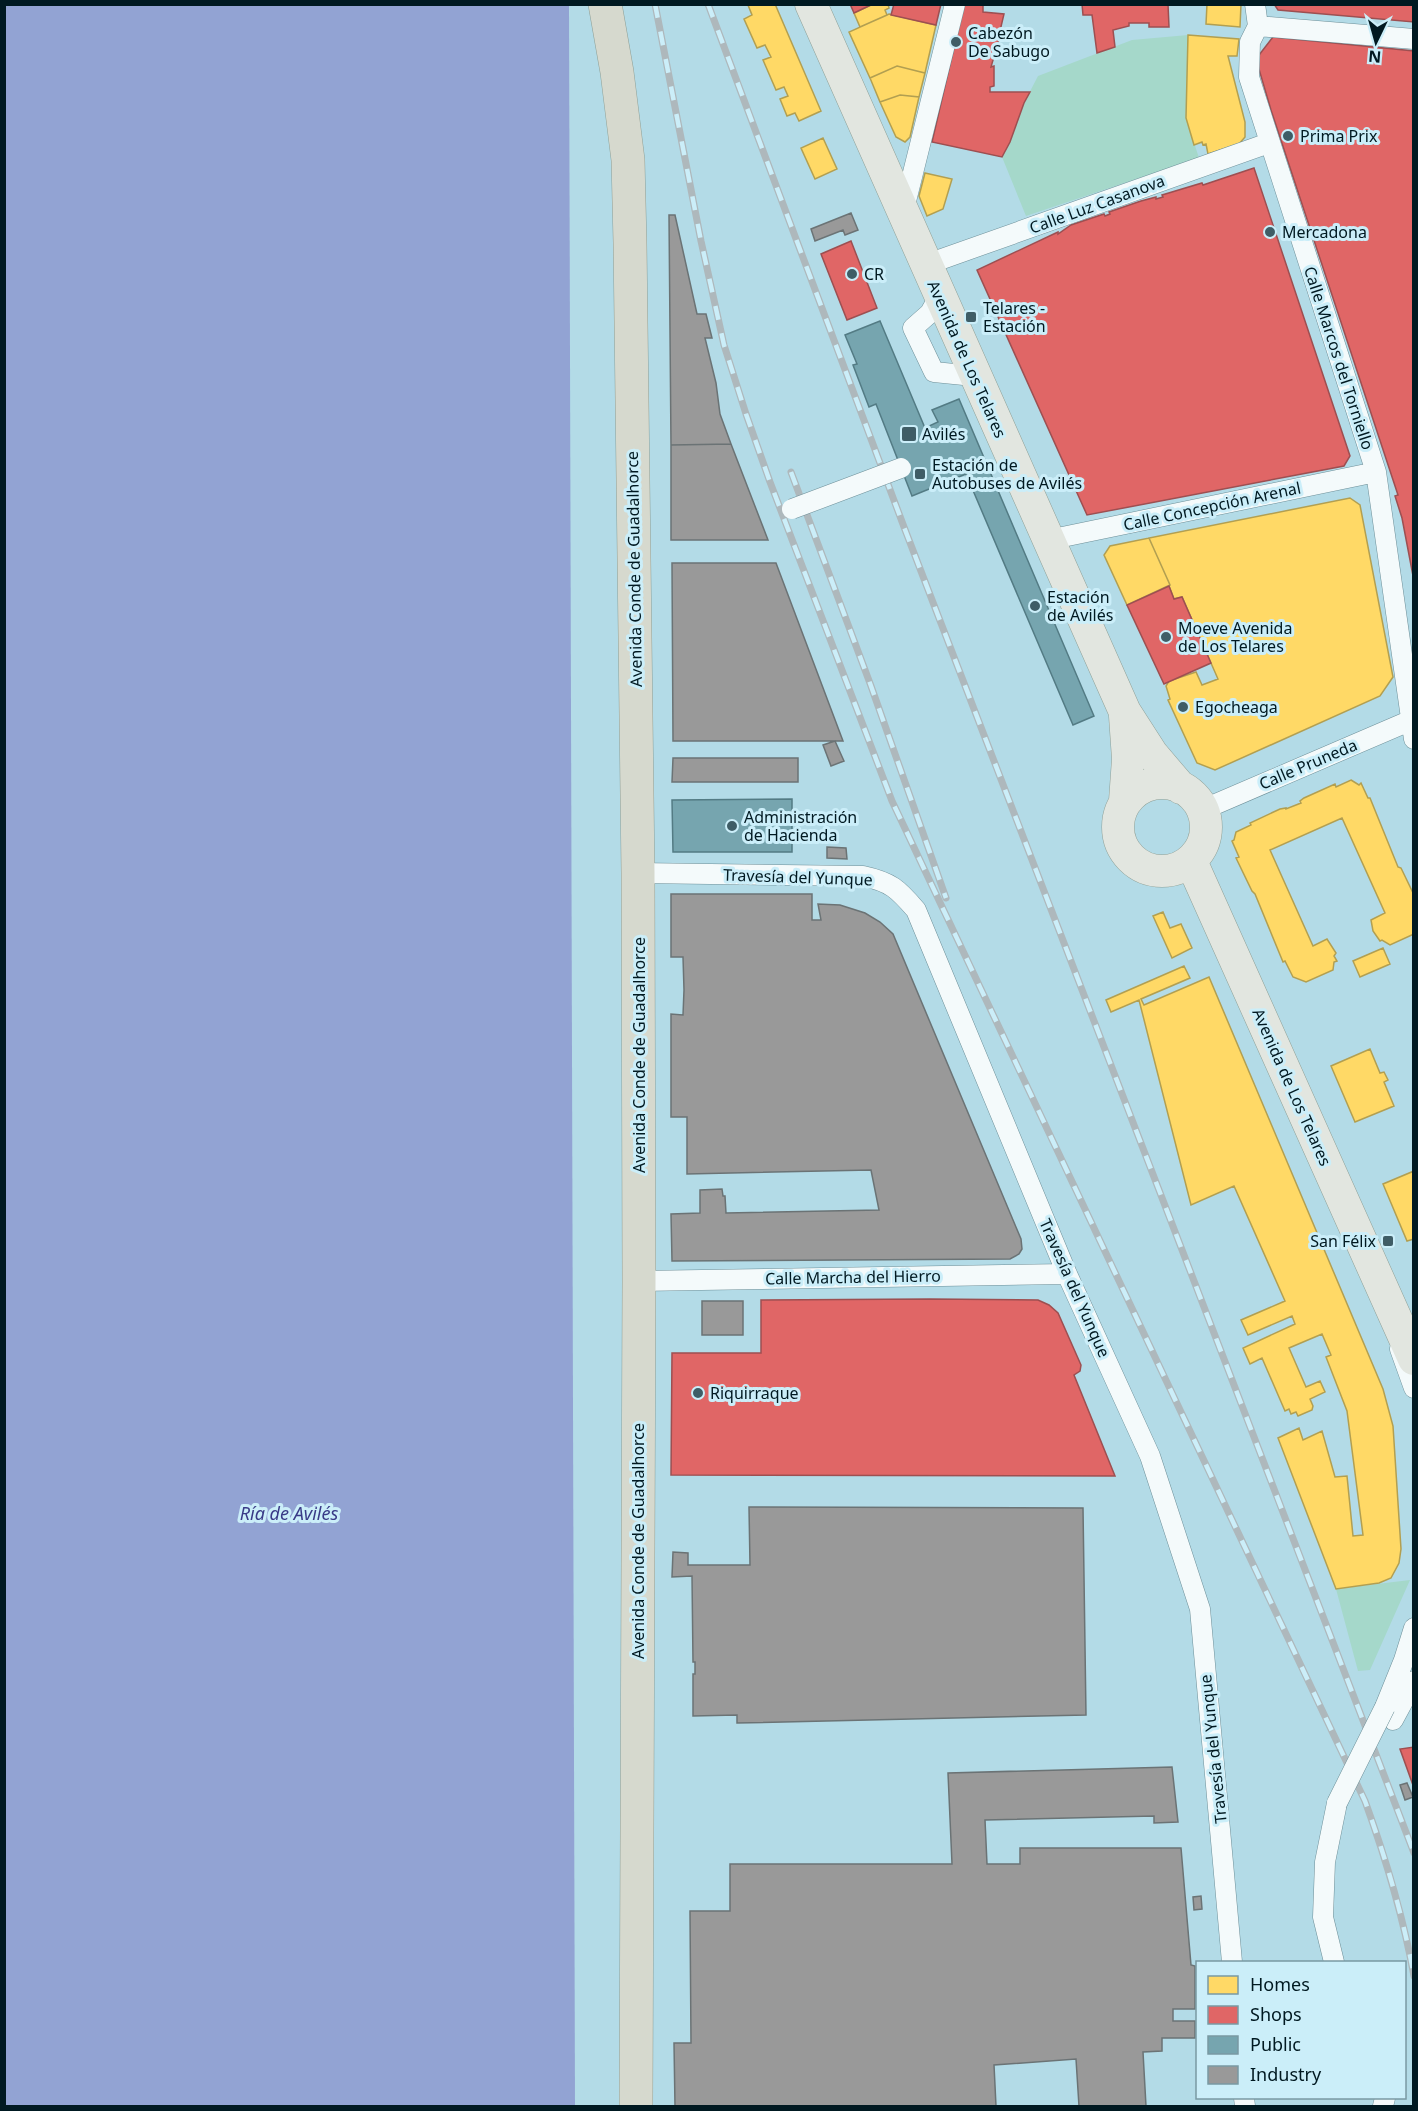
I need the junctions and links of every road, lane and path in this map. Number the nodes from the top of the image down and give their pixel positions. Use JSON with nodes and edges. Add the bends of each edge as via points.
{"nodes":[{"id":1,"x":605,"y":4,"type":"edge"},
{"id":2,"x":811,"y":4,"type":"edge"},
{"id":3,"x":955,"y":4,"type":"edge"},
{"id":4,"x":1255,"y":4,"type":"edge"},
{"id":5,"x":1258,"y":26,"type":"junction"},
{"id":6,"x":1413,"y":39,"type":"edge"},
{"id":7,"x":1269,"y":143,"type":"junction"},
{"id":8,"x":903,"y":215,"type":"junction"},
{"id":9,"x":925,"y":265,"type":"junction"},
{"id":10,"x":901,"y":468,"type":"dead end"},
{"id":11,"x":1376,"y":472,"type":"junction"},
{"id":12,"x":792,"y":509,"type":"dead end"},
{"id":13,"x":1048,"y":540,"type":"junction"},
{"id":14,"x":1125,"y":712,"type":"junction"},
{"id":15,"x":1412,"y":726,"type":"edge"},
{"id":16,"x":1192,"y":799,"type":"junction"},
{"id":17,"x":1125,"y":801,"type":"junction"},
{"id":18,"x":1191,"y":861,"type":"junction"},
{"id":19,"x":1160,"y":872,"type":"junction"},
{"id":20,"x":638,"y":873,"type":"junction"},
{"id":21,"x":1218,"y":921,"type":"junction"},
{"id":22,"x":1366,"y":1253,"type":"junction"},
{"id":23,"x":1068,"y":1274,"type":"junction"},
{"id":24,"x":639,"y":1281,"type":"junction"},
{"id":25,"x":1413,"y":1359,"type":"edge"},
{"id":26,"x":1413,"y":1388,"type":"edge"},
{"id":27,"x":1413,"y":1628,"type":"edge"},
{"id":28,"x":1413,"y":1682,"type":"edge"},
{"id":29,"x":1389,"y":1714,"type":"junction"},
{"id":30,"x":1232,"y":1961,"type":"edge"},
{"id":31,"x":1334,"y":1961,"type":"edge"},
{"id":32,"x":636,"y":2106,"type":"edge"}],
"edges":[{"from":1,"to":20,"type":"highway","name":"Avenida Conde de Guadalhorce","via":[[628,159]]},
{"from":2,"to":8,"type":"main road","name":"Avenida de Los Telares"},
{"from":3,"to":8,"type":"street"},
{"from":4,"to":5,"type":"street","name":"Calle Marcos del Torniello"},
{"from":5,"to":6,"type":"street"},
{"from":5,"to":7,"type":"street","name":"Calle Marcos del Torniello","via":[[1250,42],[1249,76]]},
{"from":7,"to":9,"type":"street","name":"Calle Luz Casanova"},
{"from":7,"to":11,"type":"street","name":"Calle Marcos del Torniello"},
{"from":8,"to":9,"type":"main road","name":"Avenida de Los Telares"},
{"from":9,"to":13,"type":"main road","name":"Avenida de Los Telares"},
{"from":10,"to":12,"type":"street","bridge":true},
{"from":11,"to":13,"type":"street","name":"Calle Concepción Arenal"},
{"from":11,"to":15,"type":"street","name":"Calle Marcos del Torniello"},
{"from":13,"to":14,"type":"main road","name":"Avenida de Los Telares"},
{"from":14,"to":16,"type":"main road","name":"Avenida de Los Telares","via":[[1152,754]]},
{"from":14,"to":17,"type":"main road","name":"Avenida de Los Telares"},
{"from":15,"to":16,"type":"street","name":"Calle Pruneda"},
{"from":16,"to":17,"type":"main road","via":[[1166,784],[1150,785]]},
{"from":16,"to":18,"type":"main road","via":[[1205,818],[1206,834]]},
{"from":17,"to":19,"type":"main road","via":[[1118,830],[1121,845],[1129,857]]},
{"from":18,"to":19,"type":"main road","via":[[1175,870]]},
{"from":18,"to":21,"type":"main road","name":"Avenida de Los Telares"},
{"from":19,"to":21,"type":"main road","name":"Avenida de Los Telares"},
{"from":20,"to":23,"type":"street","name":"Travesía del Yunque","via":[[863,876],[898,888],[916,910]]},
{"from":20,"to":24,"type":"highway","name":"Avenida Conde de Guadalhorce"},
{"from":21,"to":22,"type":"main road","name":"Avenida de Los Telares"},
{"from":22,"to":25,"type":"main road","name":"Avenida de Los Telares"},
{"from":22,"to":26,"type":"street"},
{"from":23,"to":24,"type":"street","name":"Calle Marcha del Hierro"},
{"from":23,"to":30,"type":"street","name":"Travesía del Yunque","via":[[1150,1456],[1200,1609]]},
{"from":24,"to":32,"type":"highway","name":"Avenida Conde de Guadalhorce"},
{"from":27,"to":29,"type":"street"},
{"from":28,"to":29,"type":"street"},
{"from":29,"to":31,"type":"street","bridge":true,"via":[[1341,1808],[1325,1862],[1323,1917]]}]}
